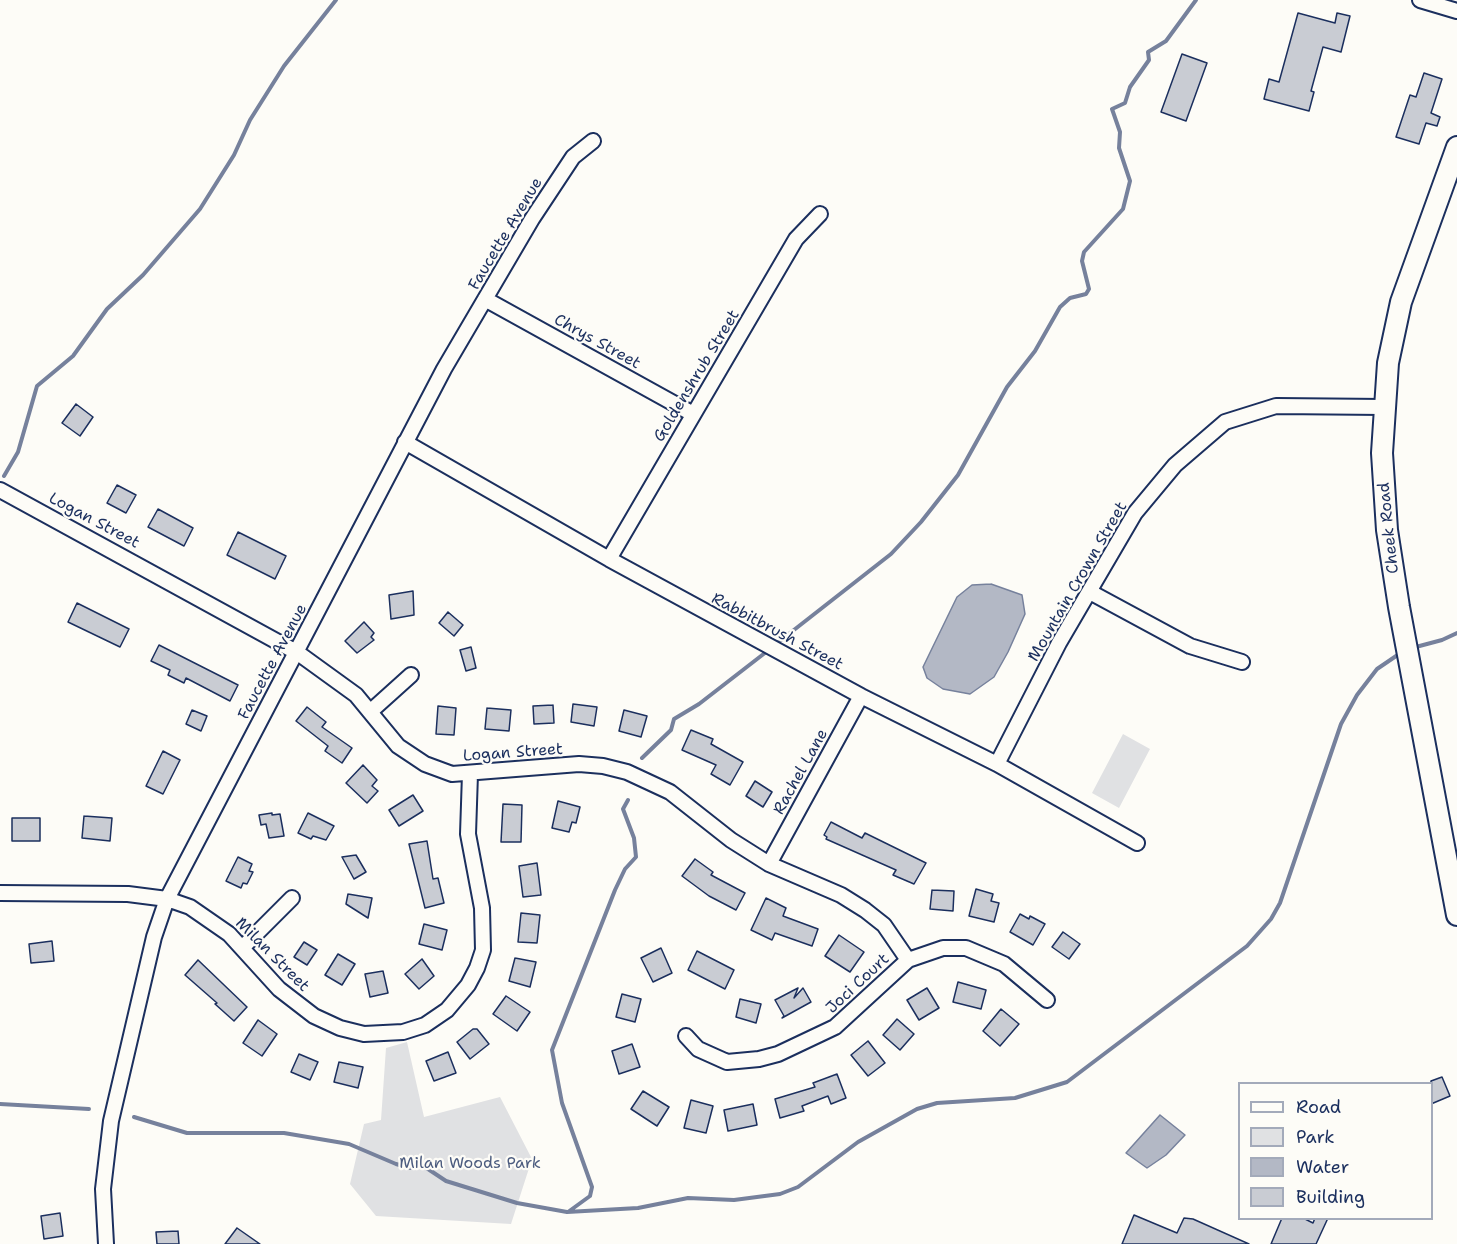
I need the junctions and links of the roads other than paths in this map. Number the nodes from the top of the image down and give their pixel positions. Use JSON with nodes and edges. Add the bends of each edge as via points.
{"nodes":[{"id":1,"x":1420,"y":0,"type":"edge"},
{"id":2,"x":1457,"y":11,"type":"edge"},
{"id":3,"x":593,"y":141,"type":"dead end"},
{"id":4,"x":1457,"y":147,"type":"edge"},
{"id":5,"x":819,"y":214,"type":"dead end"},
{"id":6,"x":485,"y":299,"type":"junction"},
{"id":7,"x":1384,"y":406,"type":"junction"},
{"id":8,"x":693,"y":414,"type":"junction"},
{"id":9,"x":405,"y":442,"type":"junction"},
{"id":10,"x":0,"y":490,"type":"edge"},
{"id":11,"x":609,"y":559,"type":"junction"},
{"id":12,"x":1090,"y":592,"type":"junction"},
{"id":13,"x":298,"y":653,"type":"junction"},
{"id":14,"x":1242,"y":662,"type":"dead end"},
{"id":15,"x":411,"y":675,"type":"dead end"},
{"id":16,"x":861,"y":696,"type":"junction"},
{"id":17,"x":371,"y":711,"type":"junction"},
{"id":18,"x":997,"y":764,"type":"junction"},
{"id":19,"x":470,"y":774,"type":"junction"},
{"id":20,"x":1137,"y":843,"type":"dead end"},
{"id":21,"x":769,"y":864,"type":"junction"},
{"id":22,"x":0,"y":893,"type":"edge"},
{"id":23,"x":292,"y":898,"type":"dead end"},
{"id":24,"x":167,"y":899,"type":"junction"},
{"id":25,"x":1457,"y":915,"type":"edge"},
{"id":26,"x":243,"y":947,"type":"junction"},
{"id":27,"x":908,"y":960,"type":"junction"},
{"id":28,"x":1047,"y":1000,"type":"dead end"},
{"id":29,"x":686,"y":1036,"type":"dead end"},
{"id":30,"x":106,"y":1244,"type":"edge"}],
"edges":[{"from":1,"to":2,"type":"street"},
{"from":3,"to":6,"type":"street","name":"Faucette Avenue","via":[[573,157]]},
{"from":4,"to":7,"type":"street","name":"Cheek Road","via":[[1401,302]]},
{"from":5,"to":8,"type":"street","name":"Goldenshrub Street","via":[[796,239]]},
{"from":6,"to":8,"type":"street","name":"Chrys Street"},
{"from":6,"to":9,"type":"street","name":"Faucette Avenue"},
{"from":7,"to":12,"type":"street","name":"Mountain Crown Street","via":[[1276,406],[1225,422],[1175,465],[1135,513]]},
{"from":7,"to":25,"type":"street","name":"Cheek Road","via":[[1387,530]]},
{"from":8,"to":11,"type":"street","name":"Goldenshrub Street"},
{"from":9,"to":11,"type":"street","name":"Rabbitbrush Street"},
{"from":9,"to":13,"type":"street","name":"Faucette Avenue"},
{"from":10,"to":13,"type":"street","name":"Logan Street"},
{"from":11,"to":16,"type":"street","name":"Rabbitbrush Street"},
{"from":12,"to":14,"type":"street","via":[[1190,646]]},
{"from":12,"to":18,"type":"street","name":"Mountain Crown Street","via":[[1059,643]]},
{"from":13,"to":17,"type":"street","name":"Logan Street","via":[[334,677]]},
{"from":13,"to":24,"type":"street","name":"Faucette Avenue"},
{"from":15,"to":17,"type":"street"},
{"from":16,"to":18,"type":"street","name":"Rabbitbrush Street"},
{"from":16,"to":21,"type":"street","name":"Rachel Lane"},
{"from":17,"to":19,"type":"street","name":"Logan Street","via":[[398,746],[412,757],[438,770]]},
{"from":18,"to":20,"type":"street","name":"Rabbitbrush Street"},
{"from":19,"to":21,"type":"street","name":"Logan Street","via":[[579,764],[627,772],[670,792],[730,840]]},
{"from":19,"to":26,"type":"street","name":"Milan Street","via":[[468,834],[482,908],[484,942],[477,968],[447,1010],[424,1024],[391,1035],[340,1028],[290,999]]},
{"from":21,"to":27,"type":"street","name":"Logan Street","via":[[841,895],[865,910],[884,925]]},
{"from":22,"to":24,"type":"street","name":"Milan Street","via":[[101,893]]},
{"from":23,"to":26,"type":"street"},
{"from":24,"to":26,"type":"street","name":"Milan Street","via":[[204,914]]},
{"from":24,"to":30,"type":"street","name":"Faucette Avenue","via":[[154,937],[111,1121],[103,1189]]},
{"from":27,"to":28,"type":"street","name":"Joci Court","via":[[943,948],[966,948],[1004,964]]},
{"from":27,"to":29,"type":"street","name":"Joci Court","via":[[835,1027],[778,1054],[727,1062],[698,1049]]}]}
